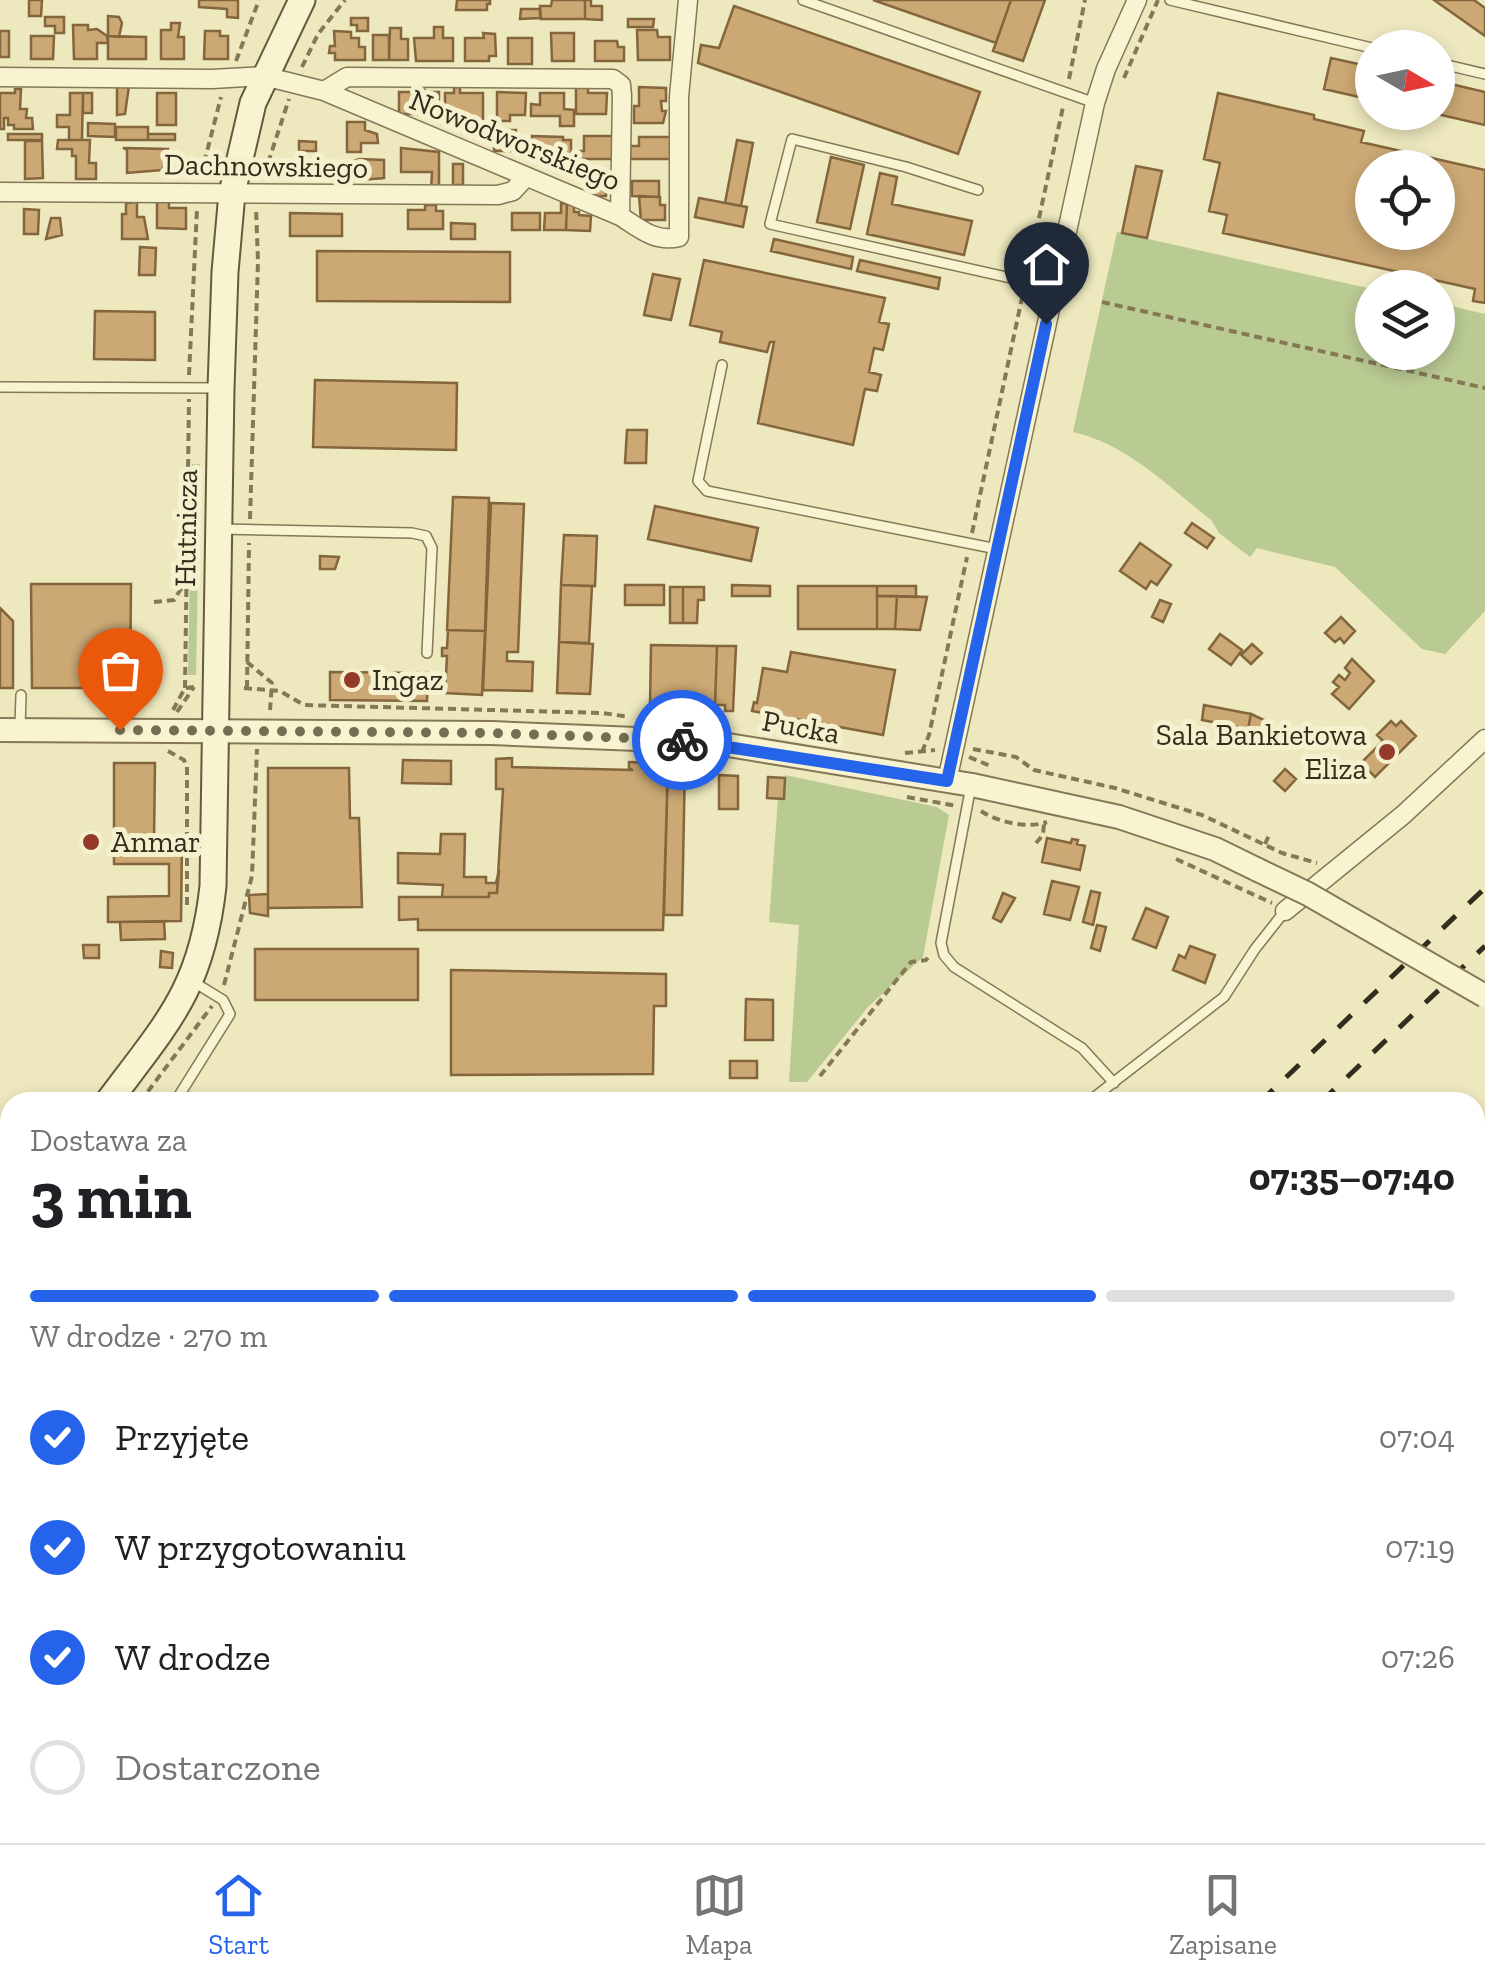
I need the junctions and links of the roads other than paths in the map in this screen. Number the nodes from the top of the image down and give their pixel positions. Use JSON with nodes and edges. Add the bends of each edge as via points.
{"nodes":[{"id":1,"x":302,"y":0,"type":"edge"},
{"id":2,"x":688,"y":0,"type":"edge"},
{"id":3,"x":803,"y":0,"type":"edge"},
{"id":4,"x":1137,"y":0,"type":"edge"},
{"id":5,"x":1170,"y":0,"type":"edge"},
{"id":6,"x":1355,"y":44,"type":"edge"},
{"id":7,"x":1455,"y":67,"type":"edge"},
{"id":8,"x":1485,"y":74,"type":"edge"},
{"id":9,"x":264,"y":76,"type":"junction"},
{"id":10,"x":0,"y":77,"type":"edge"},
{"id":11,"x":324,"y":90,"type":"junction"},
{"id":12,"x":1095,"y":103,"type":"junction"},
{"id":13,"x":525,"y":178,"type":"junction"},
{"id":14,"x":978,"y":190,"type":"dead end"},
{"id":15,"x":0,"y":192,"type":"edge"},
{"id":16,"x":245,"y":194,"type":"junction"},
{"id":17,"x":620,"y":216,"type":"junction"},
{"id":18,"x":1054,"y":288,"type":"junction"},
{"id":19,"x":722,"y":365,"type":"dead end"},
{"id":20,"x":0,"y":387,"type":"edge"},
{"id":21,"x":221,"y":388,"type":"junction"},
{"id":22,"x":218,"y":529,"type":"junction"},
{"id":23,"x":997,"y":550,"type":"junction"},
{"id":24,"x":428,"y":652,"type":"dead end"},
{"id":25,"x":21,"y":695,"type":"dead end"},
{"id":26,"x":10,"y":730,"type":"edge"},
{"id":27,"x":215,"y":730,"type":"junction"},
{"id":28,"x":1485,"y":739,"type":"edge"},
{"id":29,"x":947,"y":781,"type":"junction"},
{"id":30,"x":969,"y":796,"type":"junction"},
{"id":31,"x":1285,"y":911,"type":"joint"},
{"id":32,"x":192,"y":981,"type":"junction"},
{"id":33,"x":1485,"y":996,"type":"edge"},
{"id":34,"x":1114,"y":1083,"type":"junction"},
{"id":35,"x":115,"y":1092,"type":"edge"},
{"id":36,"x":181,"y":1092,"type":"edge"},
{"id":37,"x":1102,"y":1092,"type":"edge"}],
"edges":[{"from":1,"to":9,"type":"main road","name":"Hutnicza"},
{"from":2,"to":17,"type":"street","via":[[680,67],[678,237],[654,237]]},
{"from":3,"to":12,"type":"lane"},
{"from":4,"to":12,"type":"street"},
{"from":5,"to":6,"type":"lane"},
{"from":7,"to":8,"type":"lane"},
{"from":9,"to":10,"type":"street","name":"Nowodworskiego","via":[[226,86]]},
{"from":9,"to":11,"type":"street","name":"Nowodworskiego"},
{"from":9,"to":16,"type":"main road","name":"Hutnicza","via":[[238,159]]},
{"from":11,"to":13,"type":"street","name":"Nowodworskiego"},
{"from":11,"to":17,"type":"street","name":"Nowodworskiego","via":[[348,77],[614,79],[622,85]]},
{"from":12,"to":18,"type":"street"},
{"from":13,"to":16,"type":"street","name":"Dachnowskiego","via":[[498,195]]},
{"from":13,"to":17,"type":"street","name":"Nowodworskiego"},
{"from":14,"to":18,"type":"lane","via":[[792,139],[770,224]]},
{"from":15,"to":16,"type":"street","name":"Dachnowskiego"},
{"from":16,"to":21,"type":"main road","name":"Hutnicza","via":[[225,272]]},
{"from":18,"to":23,"type":"street"},
{"from":19,"to":23,"type":"lane","via":[[698,480],[707,490]]},
{"from":20,"to":21,"type":"lane"},
{"from":21,"to":22,"type":"main road","name":"Hutnicza"},
{"from":22,"to":24,"type":"lane","via":[[426,536],[432,548]]},
{"from":22,"to":27,"type":"main road","name":"Hutnicza"},
{"from":23,"to":29,"type":"street"},
{"from":25,"to":26,"type":"lane"},
{"from":26,"to":27,"type":"street","name":"Pucka"},
{"from":27,"to":29,"type":"street","name":"Pucka","via":[[667,739]]},
{"from":27,"to":32,"type":"main road","name":"Hutnicza","via":[[212,886]]},
{"from":28,"to":31,"type":"street"},
{"from":29,"to":30,"type":"street","name":"Pucka"},
{"from":30,"to":33,"type":"street","name":"Pucka","bridge":true,"via":[[1119,817],[1215,849]]},
{"from":30,"to":34,"type":"lane","via":[[944,955],[1082,1048]]},
{"from":31,"to":34,"type":"lane","via":[[1224,997]]},
{"from":32,"to":35,"type":"main road","name":"Hutnicza"},
{"from":32,"to":36,"type":"lane","via":[[222,1000],[230,1014]]},
{"from":34,"to":37,"type":"lane"}]}
